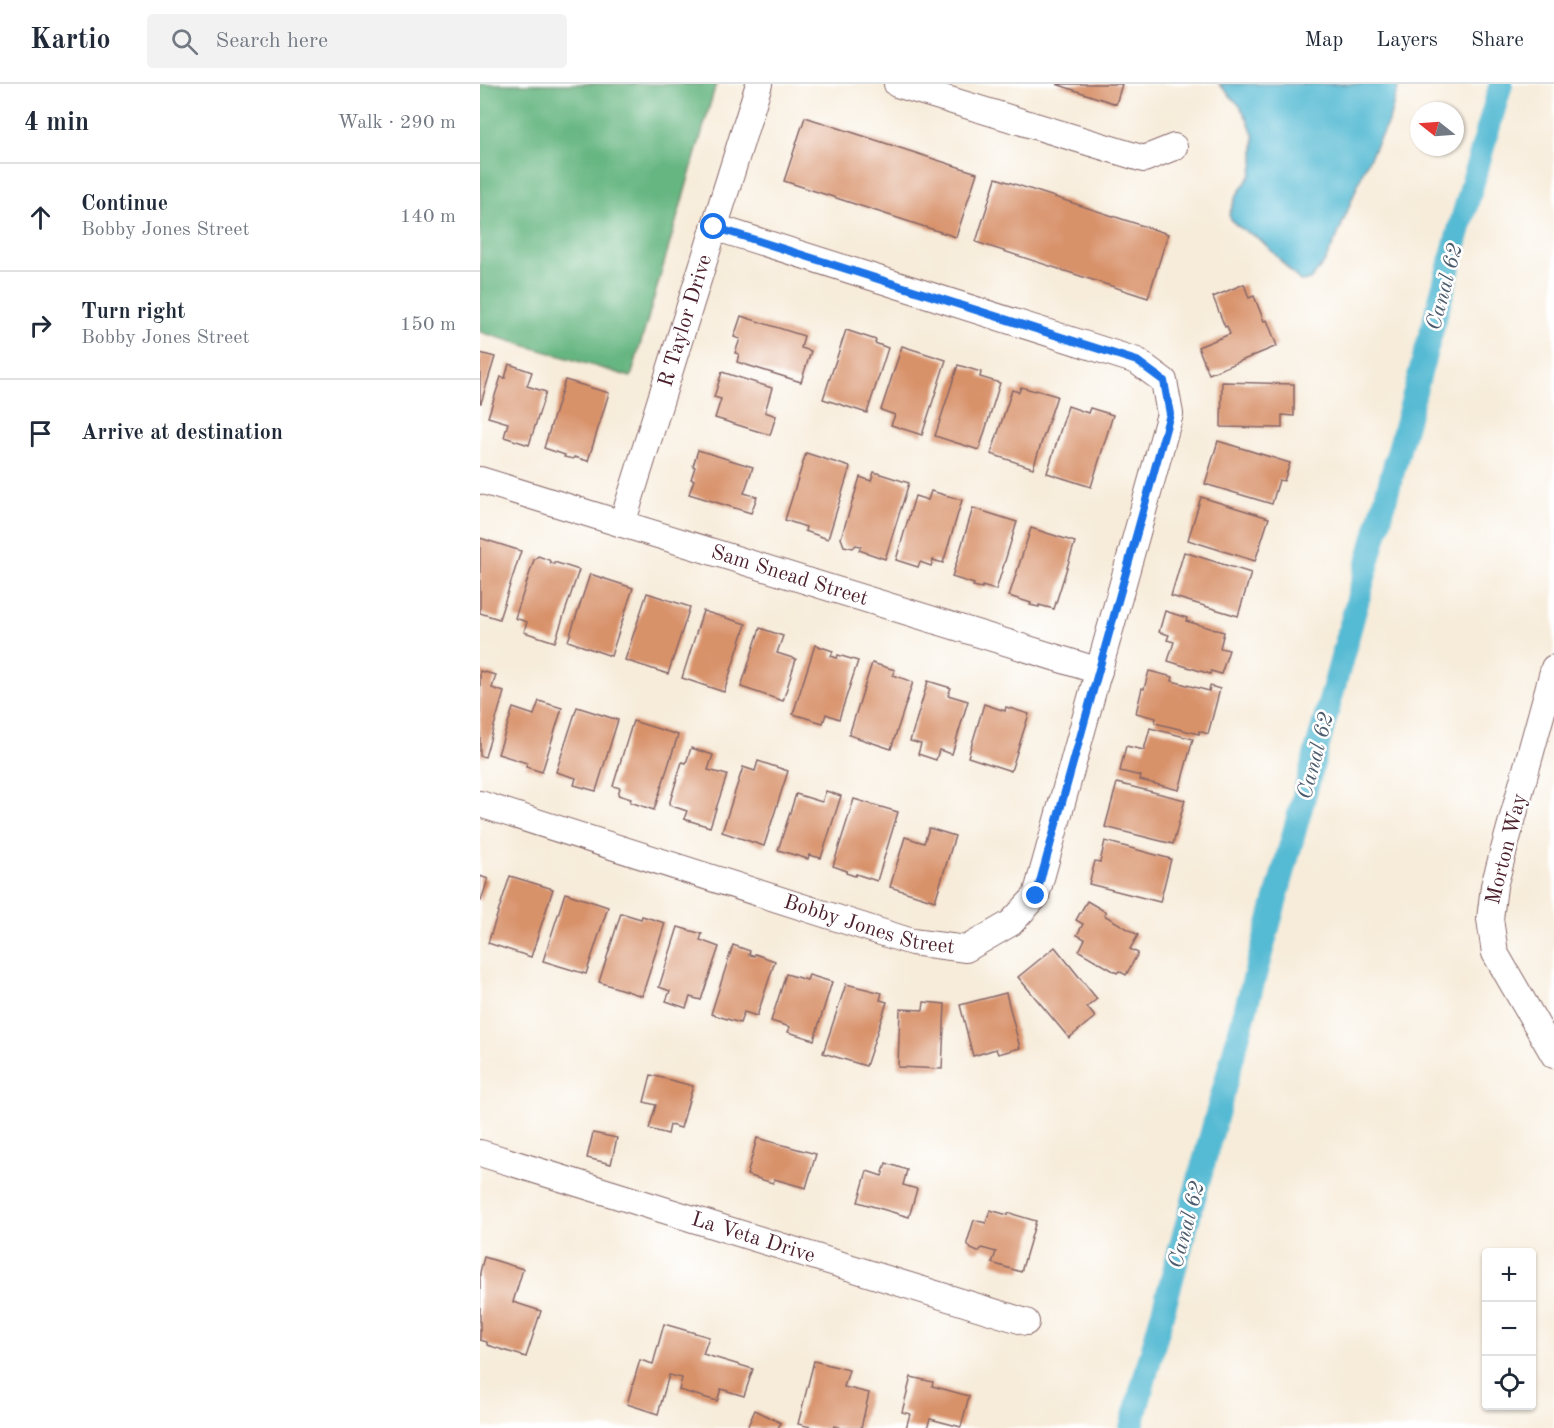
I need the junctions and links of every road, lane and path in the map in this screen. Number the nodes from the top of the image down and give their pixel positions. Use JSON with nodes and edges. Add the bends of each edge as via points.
{"nodes":[{"id":1,"x":759,"y":84,"type":"edge"},
{"id":2,"x":897,"y":84,"type":"edge"},
{"id":3,"x":1174,"y":147,"type":"dead end"},
{"id":4,"x":714,"y":227,"type":"junction"},
{"id":5,"x":480,"y":480,"type":"edge"},
{"id":6,"x":622,"y":524,"type":"junction"},
{"id":7,"x":1099,"y":671,"type":"junction"},
{"id":8,"x":1553,"y":672,"type":"edge"},
{"id":9,"x":480,"y":804,"type":"edge"},
{"id":10,"x":1554,"y":1054,"type":"edge"},
{"id":11,"x":480,"y":1153,"type":"edge"},
{"id":12,"x":1026,"y":1323,"type":"dead end"}],
"edges":[{"from":1,"to":4,"type":"street","name":"R Taylor Drive"},
{"from":2,"to":3,"type":"street","via":[[1144,159]]},
{"from":4,"to":6,"type":"street","name":"R Taylor Drive"},
{"from":4,"to":7,"type":"street","name":"Bobby Jones Street","via":[[1137,361],[1164,381],[1170,414]]},
{"from":5,"to":6,"type":"street","name":"Sam Snead Street"},
{"from":6,"to":7,"type":"street","name":"Sam Snead Street"},
{"from":7,"to":9,"type":"street","name":"Bobby Jones Street","via":[[1036,896],[1011,923],[966,949],[912,942]]},
{"from":8,"to":10,"type":"street","name":"Morton Way","via":[[1494,886],[1490,919],[1495,953]]},
{"from":11,"to":12,"type":"street","name":"La Veta Drive"}]}
